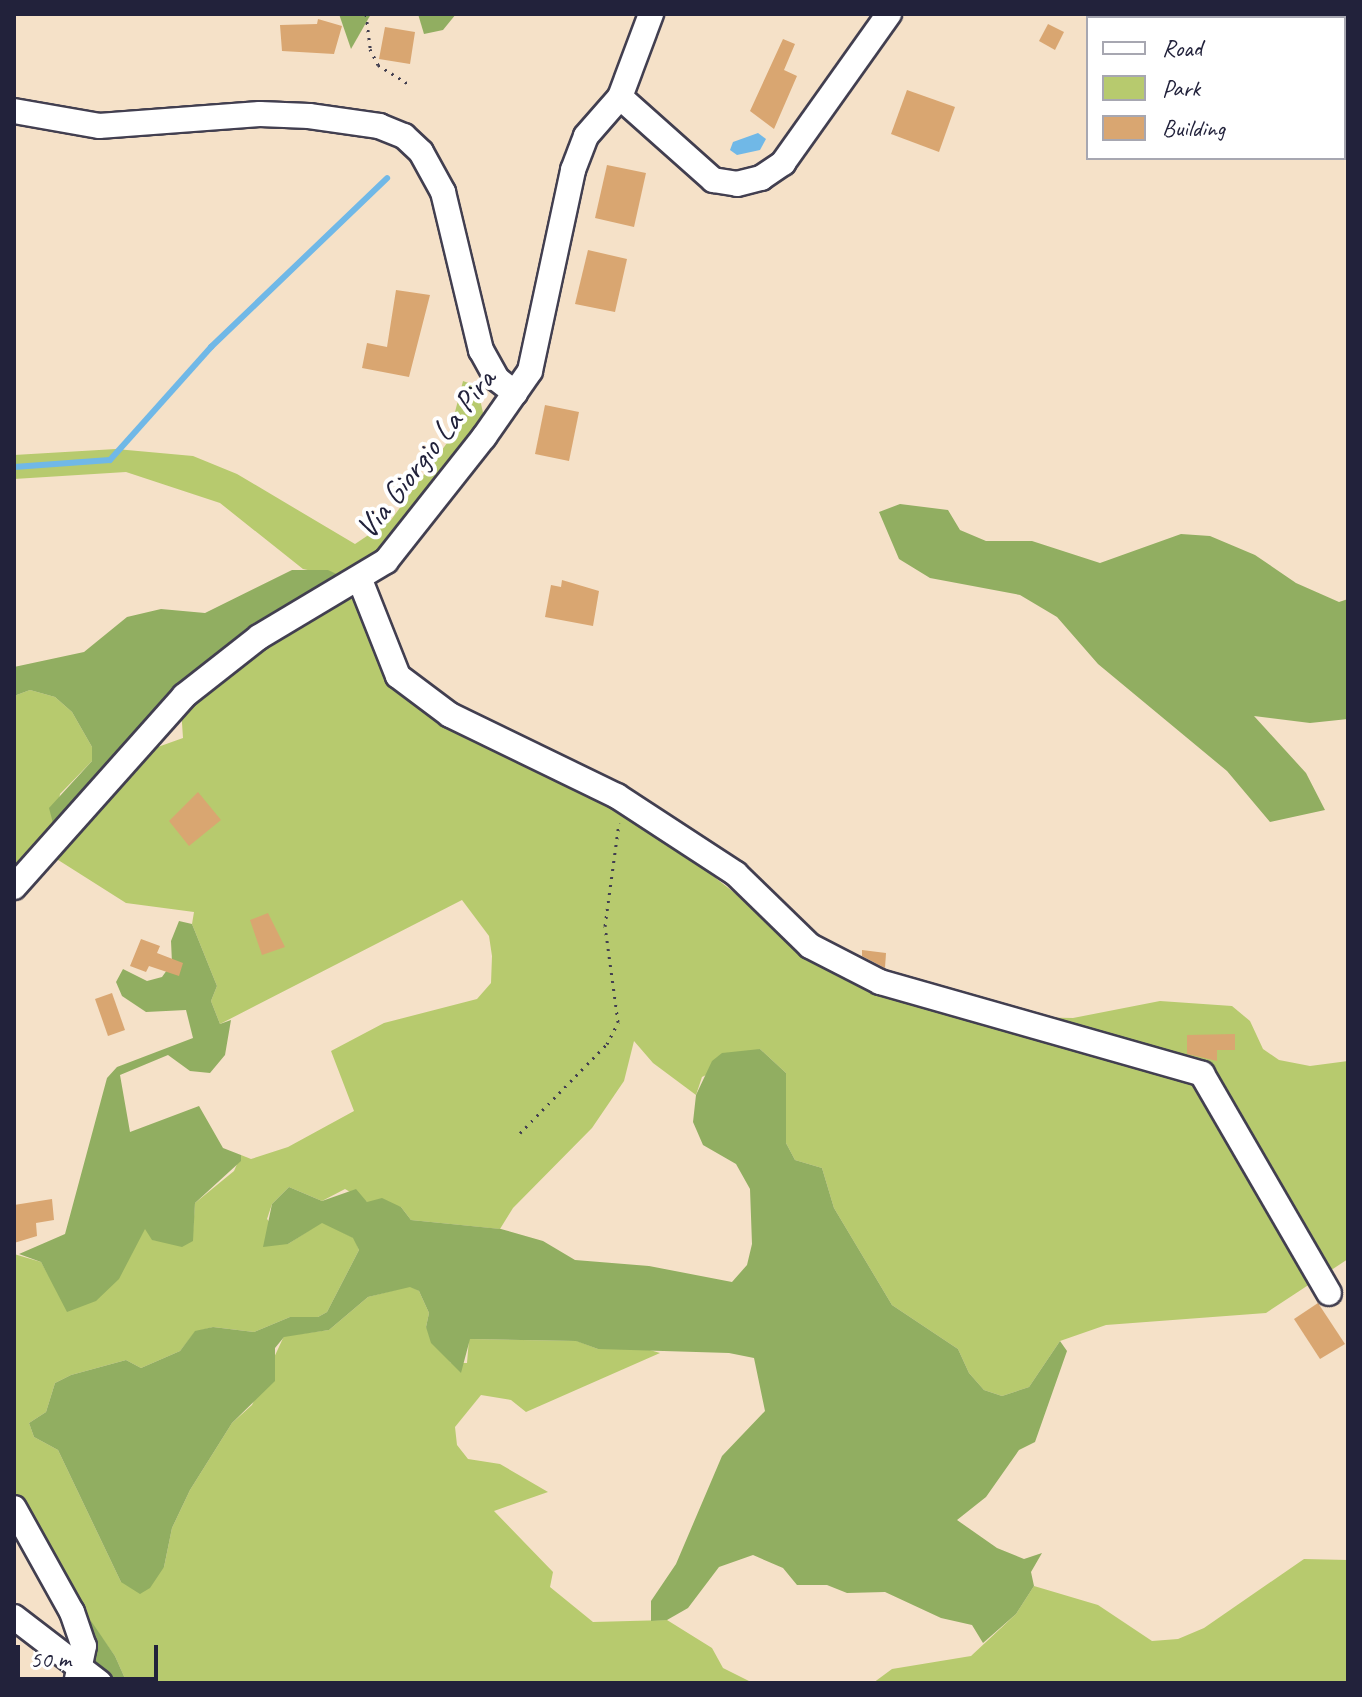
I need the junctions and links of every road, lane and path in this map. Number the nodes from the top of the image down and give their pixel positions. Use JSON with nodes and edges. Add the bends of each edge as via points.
{"nodes":[{"id":1,"x":366,"y":14,"type":"edge"},
{"id":2,"x":651,"y":14,"type":"edge"},
{"id":3,"x":889,"y":14,"type":"edge"},
{"id":4,"x":408,"y":84,"type":"dead end"},
{"id":5,"x":620,"y":97,"type":"junction"},
{"id":6,"x":14,"y":111,"type":"edge"},
{"id":7,"x":515,"y":393,"type":"junction"},
{"id":8,"x":360,"y":580,"type":"junction"},
{"id":9,"x":617,"y":796,"type":"junction"},
{"id":10,"x":14,"y":887,"type":"edge"},
{"id":11,"x":520,"y":1133,"type":"dead end"},
{"id":12,"x":1329,"y":1293,"type":"dead end"},
{"id":13,"x":14,"y":1508,"type":"edge"},
{"id":14,"x":14,"y":1617,"type":"edge"},
{"id":15,"x":77,"y":1673,"type":"edge"},
{"id":16,"x":100,"y":1683,"type":"edge"}],
"edges":[{"from":1,"to":4,"type":"path","via":[[370,49],[378,65]]},
{"from":2,"to":5,"type":"street","name":"Via Giorgio La Pira"},
{"from":3,"to":5,"type":"street","via":[[783,163],[761,178],[737,184],[713,180]]},
{"from":5,"to":7,"type":"street","name":"Via Giorgio La Pira","via":[[580,148],[539,346]]},
{"from":6,"to":7,"type":"street","via":[[99,126],[260,114],[309,116],[379,126],[404,136],[421,152],[443,192],[481,350],[497,379]]},
{"from":7,"to":8,"type":"street","name":"Via Giorgio La Pira","via":[[409,536]]},
{"from":8,"to":9,"type":"street","via":[[398,676],[450,715]]},
{"from":8,"to":10,"type":"street","name":"Via Giorgio La Pira","via":[[259,637],[184,696]]},
{"from":9,"to":11,"type":"path","via":[[617,860],[605,926],[618,1022],[607,1044]]},
{"from":9,"to":12,"type":"street","via":[[736,874],[810,946],[880,982],[1202,1074]]},
{"from":13,"to":15,"type":"street","via":[[72,1612],[84,1646]]},
{"from":14,"to":15,"type":"street"},
{"from":15,"to":16,"type":"street"}]}
